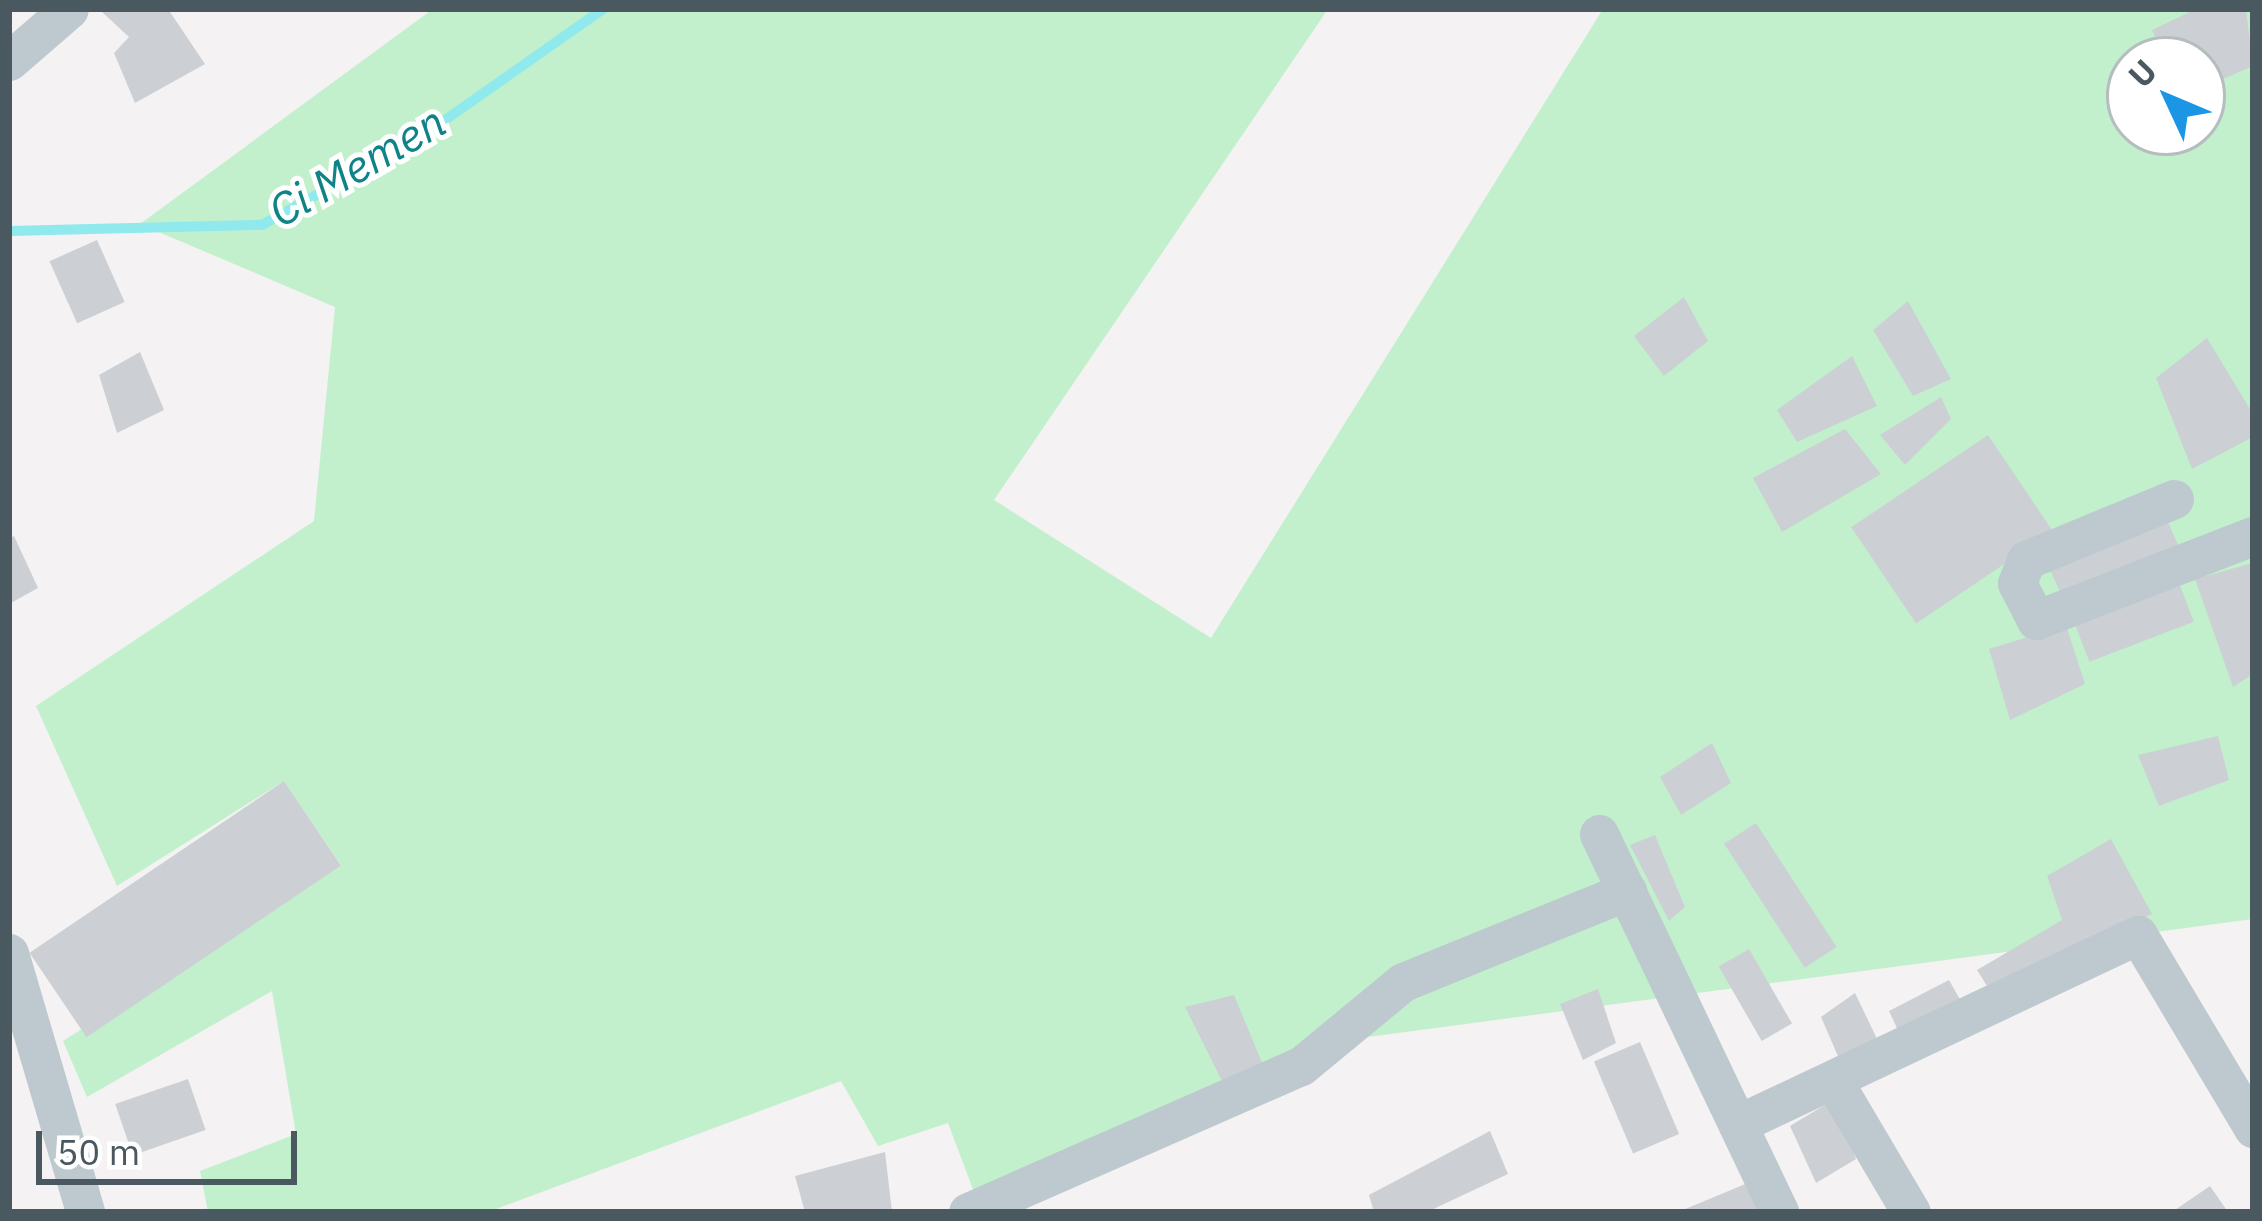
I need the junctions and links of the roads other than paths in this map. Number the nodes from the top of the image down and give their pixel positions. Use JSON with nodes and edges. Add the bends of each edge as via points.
{"nodes":[{"id":1,"x":69,"y":9,"type":"edge"},
{"id":2,"x":9,"y":61,"type":"edge"},
{"id":3,"x":2174,"y":499,"type":"dead end"},
{"id":4,"x":2253,"y":536,"type":"edge"},
{"id":5,"x":1599,"y":834,"type":"dead end"},
{"id":6,"x":1627,"y":891,"type":"junction"},
{"id":7,"x":9,"y":952,"type":"edge"},
{"id":8,"x":1834,"y":1082,"type":"junction"},
{"id":9,"x":1742,"y":1122,"type":"junction"},
{"id":10,"x":2253,"y":1128,"type":"edge"},
{"id":11,"x":85,"y":1212,"type":"edge"},
{"id":12,"x":968,"y":1212,"type":"edge"},
{"id":13,"x":1779,"y":1212,"type":"edge"},
{"id":14,"x":1911,"y":1212,"type":"edge"}],
"edges":[{"from":1,"to":2,"type":"street"},
{"from":3,"to":4,"type":"street","via":[[2026,560],[2018,583],[2036,620]]},
{"from":5,"to":6,"type":"street"},
{"from":6,"to":9,"type":"street"},
{"from":6,"to":12,"type":"street","via":[[1403,982],[1301,1066]]},
{"from":7,"to":11,"type":"street"},
{"from":8,"to":9,"type":"street"},
{"from":8,"to":10,"type":"street","via":[[2138,935]]},
{"from":8,"to":14,"type":"street"},
{"from":9,"to":13,"type":"street"}]}
